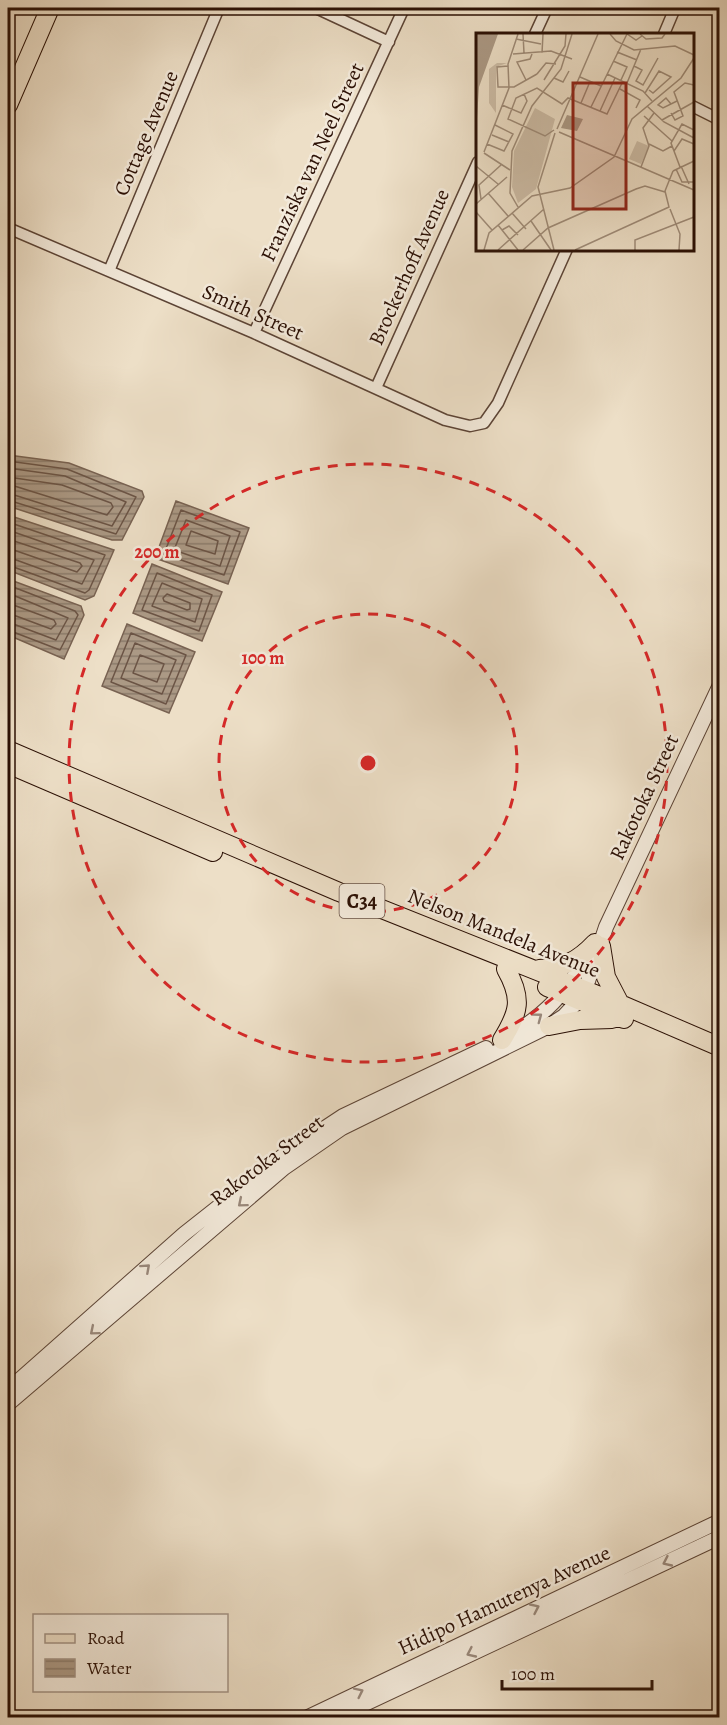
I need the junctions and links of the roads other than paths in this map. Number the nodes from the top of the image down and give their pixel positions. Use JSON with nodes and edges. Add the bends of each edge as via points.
{"nodes":[{"id":1,"x":50,"y":8,"type":"edge"},
{"id":2,"x":316,"y":8,"type":"edge"},
{"id":3,"x":404,"y":8,"type":"edge"},
{"id":4,"x":547,"y":8,"type":"edge"},
{"id":5,"x":675,"y":8,"type":"edge"},
{"id":6,"x":218,"y":10,"type":"dead end"},
{"id":7,"x":535,"y":33,"type":"edge"},
{"id":8,"x":664,"y":33,"type":"edge"},
{"id":9,"x":389,"y":42,"type":"junction"},
{"id":10,"x":8,"y":105,"type":"edge"},
{"id":11,"x":694,"y":107,"type":"edge"},
{"id":12,"x":720,"y":120,"type":"edge"},
{"id":13,"x":476,"y":166,"type":"edge"},
{"id":14,"x":8,"y":228,"type":"edge"},
{"id":15,"x":567,"y":250,"type":"edge"},
{"id":16,"x":109,"y":271,"type":"junction"},
{"id":17,"x":254,"y":333,"type":"junction"},
{"id":18,"x":376,"y":388,"type":"junction"},
{"id":19,"x":720,"y":685,"type":"edge"},
{"id":20,"x":8,"y":750,"type":"edge"},
{"id":21,"x":8,"y":764,"type":"edge"},
{"id":22,"x":598,"y":945,"type":"junction"},
{"id":23,"x":506,"y":969,"type":"junction"},
{"id":24,"x":534,"y":969,"type":"junction"},
{"id":25,"x":574,"y":992,"type":"junction"},
{"id":26,"x":623,"y":1011,"type":"junction"},
{"id":27,"x":549,"y":1026,"type":"junction"},
{"id":28,"x":502,"y":1040,"type":"junction"},
{"id":29,"x":720,"y":1047,"type":"edge"},
{"id":30,"x":720,"y":1060,"type":"edge"},
{"id":31,"x":8,"y":1390,"type":"edge"},
{"id":32,"x":8,"y":1404,"type":"edge"},
{"id":33,"x":720,"y":1521,"type":"edge"},
{"id":34,"x":720,"y":1537,"type":"edge"},
{"id":35,"x":306,"y":1718,"type":"edge"},
{"id":36,"x":335,"y":1718,"type":"edge"}],
"edges":[{"from":1,"to":10,"type":"main road"},
{"from":2,"to":9,"type":"street"},
{"from":3,"to":9,"type":"street","name":"Franziska van Neel Street"},
{"from":4,"to":7,"type":"street"},
{"from":5,"to":8,"type":"street"},
{"from":6,"to":16,"type":"street","name":"Cottage Avenue"},
{"from":9,"to":17,"type":"street","name":"Franziska van Neel Street"},
{"from":11,"to":12,"type":"street"},
{"from":13,"to":18,"type":"street","name":"Brockerhoff Avenue"},
{"from":14,"to":16,"type":"street","name":"Smith Street"},
{"from":15,"to":18,"type":"street","name":"Smith Street","via":[[498,403],[484,423],[470,426],[445,420]]},
{"from":16,"to":17,"type":"street","name":"Smith Street"},
{"from":17,"to":18,"type":"street","name":"Smith Street"},
{"from":19,"to":22,"type":"street","name":"Rakotoka Street"},
{"from":20,"to":24,"type":"main road","name":"Nelson Mandela Avenue","number":"C34","via":[[339,892]]},
{"from":21,"to":23,"type":"main road","name":"Nelson Mandela Avenue","number":"C34","via":[[227,858]]},
{"from":22,"to":24,"type":"main road","via":[[567,965]]},
{"from":22,"to":25,"type":"street","name":"Rakotoka Street"},
{"from":22,"to":26,"type":"main road","via":[[606,977]]},
{"from":23,"to":25,"type":"main road","name":"Nelson Mandela Avenue","number":"C34"},
{"from":23,"to":28,"type":"main road","via":[[517,991],[518,1006]]},
{"from":24,"to":25,"type":"main road","name":"Nelson Mandela Avenue","number":"C34"},
{"from":25,"to":26,"type":"main road","name":"Nelson Mandela Avenue","number":"C34"},
{"from":25,"to":27,"type":"street","name":"Rakotoka Street","via":[[564,1016]]},
{"from":28,"to":25,"type":"street","name":"Rakotoka Street","one_way":true},
{"from":26,"to":27,"type":"main road"},
{"from":26,"to":29,"type":"main road","name":"Nelson Mandela Avenue","number":"C34"},
{"from":26,"to":30,"type":"main road","name":"Nelson Mandela Avenue","number":"C34"},
{"from":27,"to":32,"type":"street","name":"Rakotoka Street","one_way":true,"via":[[342,1128],[284,1168]]},
{"from":31,"to":28,"type":"street","name":"Rakotoka Street","one_way":true,"via":[[184,1234],[284,1155],[343,1116]]},
{"from":35,"to":33,"type":"street","name":"Hidipo Hamutenya Avenue","one_way":true},
{"from":34,"to":36,"type":"street","name":"Hidipo Hamutenya Avenue","one_way":true}]}
